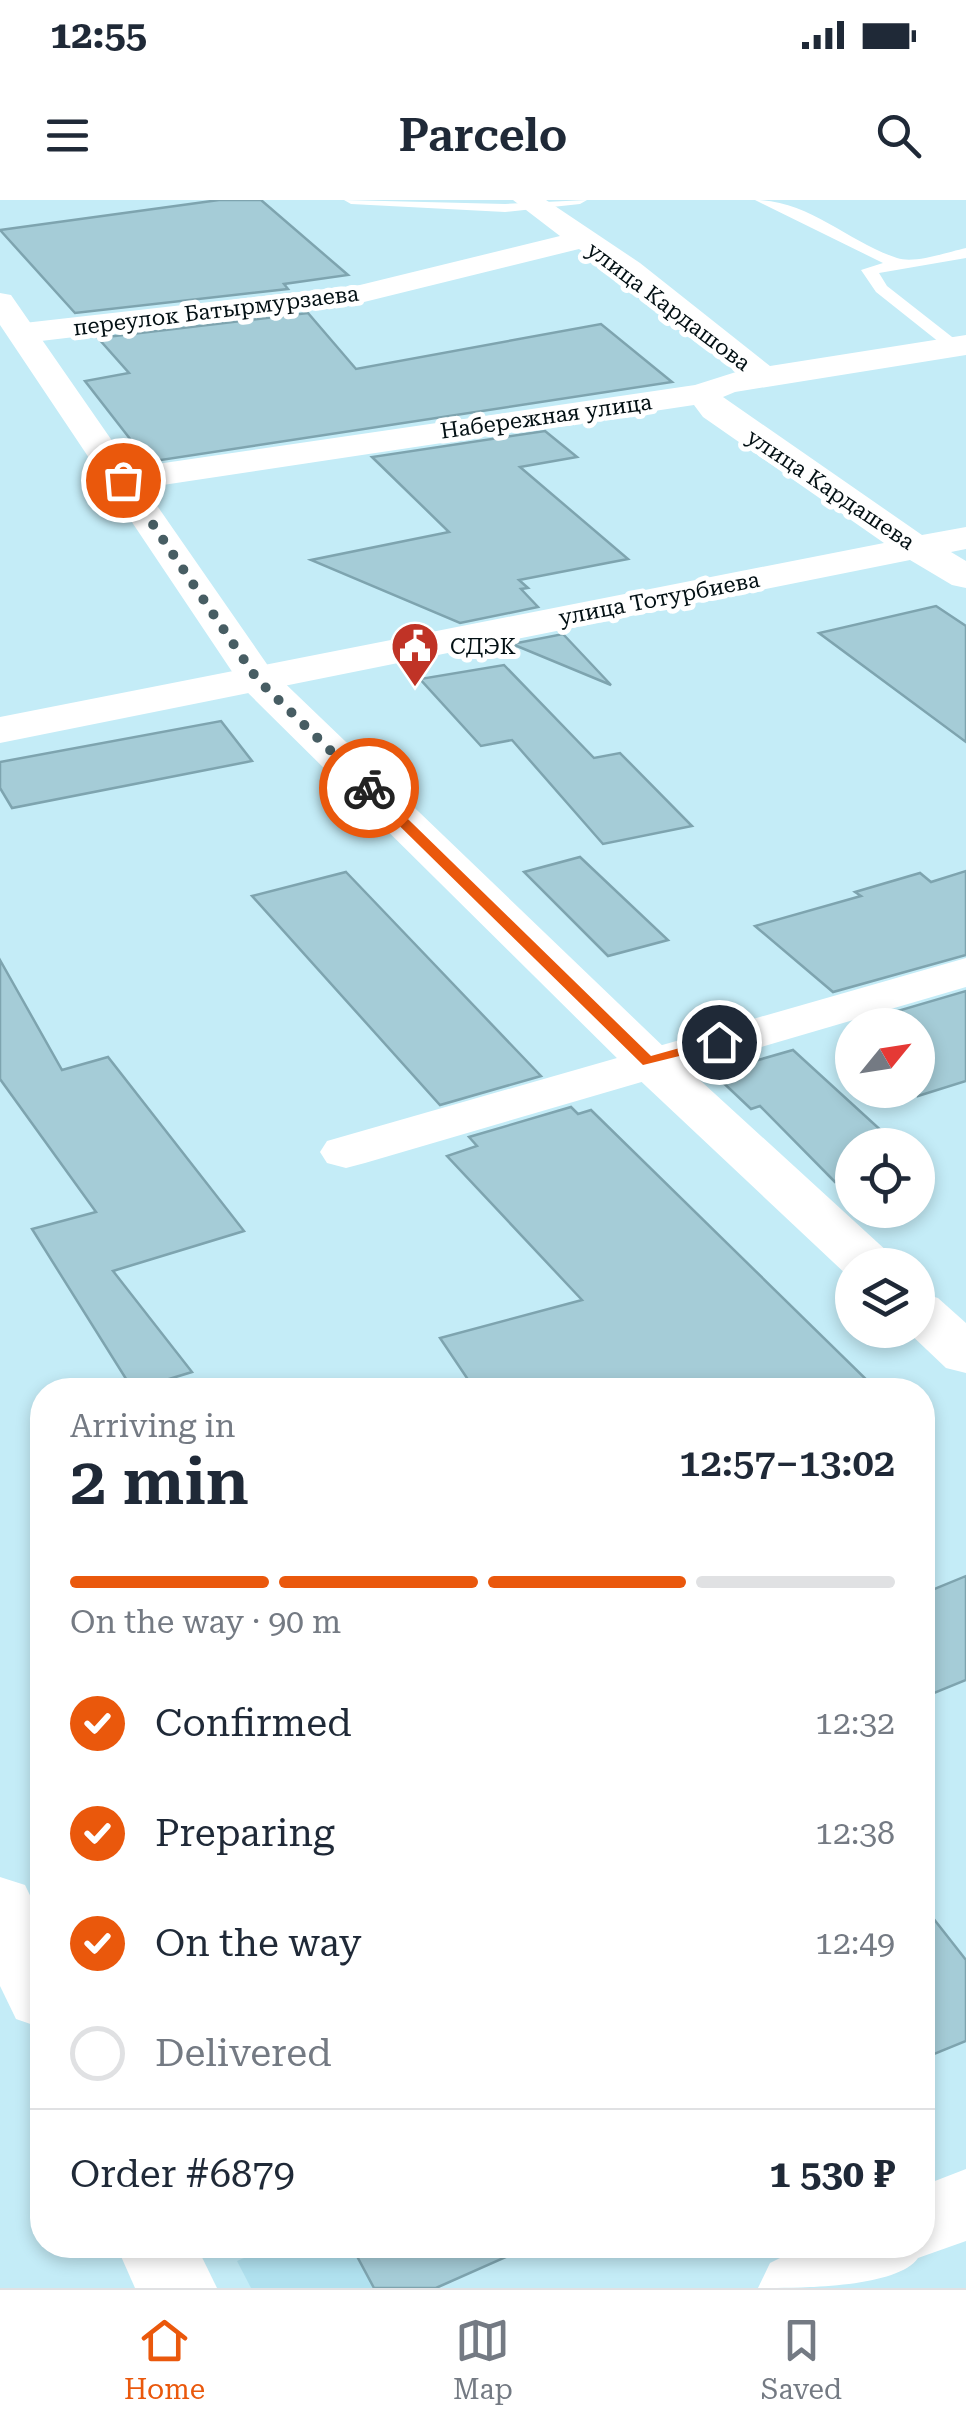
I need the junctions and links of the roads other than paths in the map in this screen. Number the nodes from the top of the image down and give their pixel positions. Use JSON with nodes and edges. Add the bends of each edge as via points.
{"nodes":[{"id":1,"x":351,"y":200,"type":"edge"},
{"id":2,"x":580,"y":200,"type":"edge"},
{"id":3,"x":762,"y":200,"type":"edge"},
{"id":4,"x":529,"y":203,"type":"edge"},
{"id":5,"x":582,"y":239,"type":"junction"},
{"id":6,"x":966,"y":253,"type":"edge"},
{"id":7,"x":895,"y":263,"type":"junction"},
{"id":8,"x":12,"y":318,"type":"edge"},
{"id":9,"x":960,"y":346,"type":"edge"},
{"id":10,"x":763,"y":378,"type":"junction"},
{"id":11,"x":703,"y":394,"type":"junction"},
{"id":12,"x":123,"y":480,"type":"junction"},
{"id":13,"x":966,"y":538,"type":"edge"},
{"id":14,"x":914,"y":546,"type":"junction"},
{"id":15,"x":966,"y":577,"type":"edge"},
{"id":16,"x":257,"y":679,"type":"junction"},
{"id":17,"x":0,"y":730,"type":"edge"},
{"id":18,"x":966,"y":972,"type":"edge"},
{"id":19,"x":648,"y":1062,"type":"junction"},
{"id":20,"x":346,"y":1152,"type":"dead end"},
{"id":21,"x":850,"y":1248,"type":"edge"},
{"id":22,"x":935,"y":1326,"type":"edge"},
{"id":23,"x":966,"y":1354,"type":"edge"},
{"id":24,"x":0,"y":1905,"type":"edge"},
{"id":25,"x":30,"y":1971,"type":"edge"},
{"id":26,"x":966,"y":2203,"type":"edge"},
{"id":27,"x":935,"y":2218,"type":"edge"},
{"id":28,"x":162,"y":2258,"type":"edge"},
{"id":29,"x":858,"y":2258,"type":"edge"},
{"id":30,"x":176,"y":2288,"type":"edge"},
{"id":31,"x":799,"y":2288,"type":"edge"}],
"edges":[{"from":1,"to":4,"type":"lane"},
{"from":2,"to":4,"type":"lane"},
{"from":3,"to":7,"type":"lane"},
{"from":4,"to":5,"type":"street","name":"улица Кардашова"},
{"from":5,"to":8,"type":"street","name":"переулок Батырмурзаева","via":[[360,294]]},
{"from":5,"to":10,"type":"street","name":"улица Кардашова"},
{"from":6,"to":7,"type":"lane"},
{"from":7,"to":9,"type":"lane","via":[[868,270],[881,289]]},
{"from":8,"to":12,"type":"street"},
{"from":9,"to":10,"type":"street","name":"Набережная улица"},
{"from":10,"to":11,"type":"street","name":"Набережная улица"},
{"from":11,"to":12,"type":"street","name":"Набережная улица"},
{"from":11,"to":14,"type":"street","name":"улица Кардашева","via":[[715,410]]},
{"from":12,"to":16,"type":"street"},
{"from":13,"to":14,"type":"street","name":"улица Тотурбиева"},
{"from":14,"to":15,"type":"street","name":"улица Кардашева"},
{"from":14,"to":16,"type":"street","name":"улица Тотурбиева"},
{"from":16,"to":17,"type":"street","name":"улица Тотурбиева"},
{"from":16,"to":19,"type":"street"},
{"from":18,"to":19,"type":"street"},
{"from":19,"to":20,"type":"street"},
{"from":19,"to":21,"type":"street"},
{"from":22,"to":23,"type":"street"},
{"from":24,"to":25,"type":"street"},
{"from":26,"to":27,"type":"street"},
{"from":28,"to":30,"type":"street"},
{"from":29,"to":31,"type":"street"}]}
